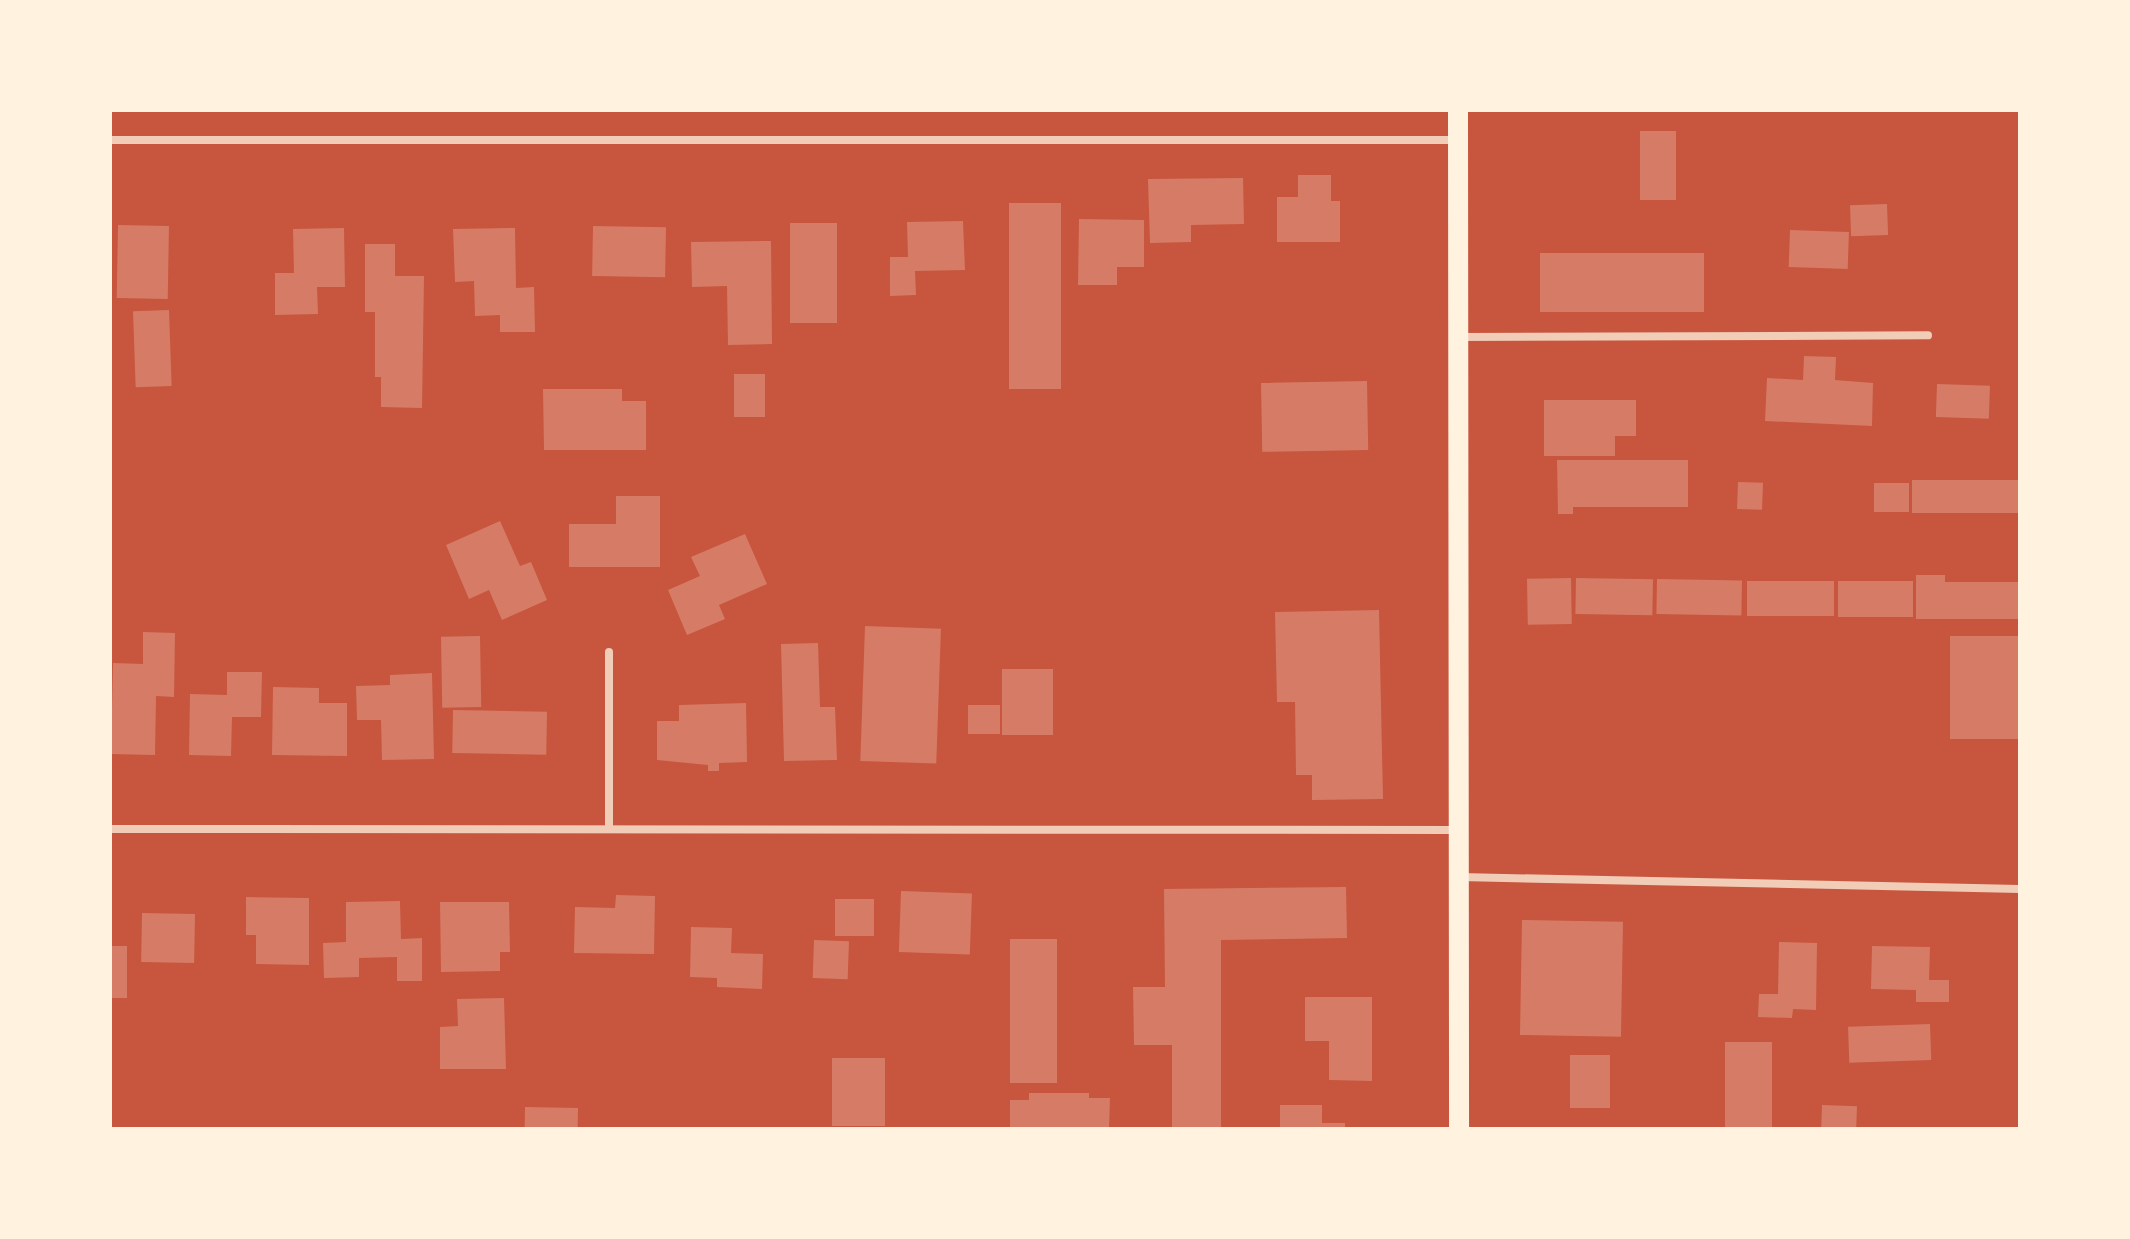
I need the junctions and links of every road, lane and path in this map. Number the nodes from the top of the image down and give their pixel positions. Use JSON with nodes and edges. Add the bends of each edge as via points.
{"nodes":[{"id":1,"x":1458,"y":110,"type":"edge"},
{"id":2,"x":110,"y":140,"type":"edge"},
{"id":3,"x":1459,"y":140,"type":"junction"},
{"id":4,"x":1928,"y":335,"type":"dead end"},
{"id":5,"x":1459,"y":337,"type":"junction"},
{"id":6,"x":609,"y":652,"type":"dead end"},
{"id":7,"x":110,"y":829,"type":"edge"},
{"id":8,"x":609,"y":829,"type":"junction"},
{"id":9,"x":1459,"y":830,"type":"junction"},
{"id":10,"x":1459,"y":877,"type":"junction"},
{"id":11,"x":2020,"y":889,"type":"edge"},
{"id":12,"x":1459,"y":1129,"type":"edge"}],
"edges":[{"from":1,"to":3,"type":"main road"},
{"from":2,"to":3,"type":"street"},
{"from":3,"to":5,"type":"main road"},
{"from":4,"to":5,"type":"street"},
{"from":5,"to":9,"type":"main road"},
{"from":6,"to":8,"type":"street"},
{"from":7,"to":8,"type":"street"},
{"from":8,"to":9,"type":"street"},
{"from":9,"to":10,"type":"main road"},
{"from":10,"to":11,"type":"street"},
{"from":10,"to":12,"type":"main road"}]}
